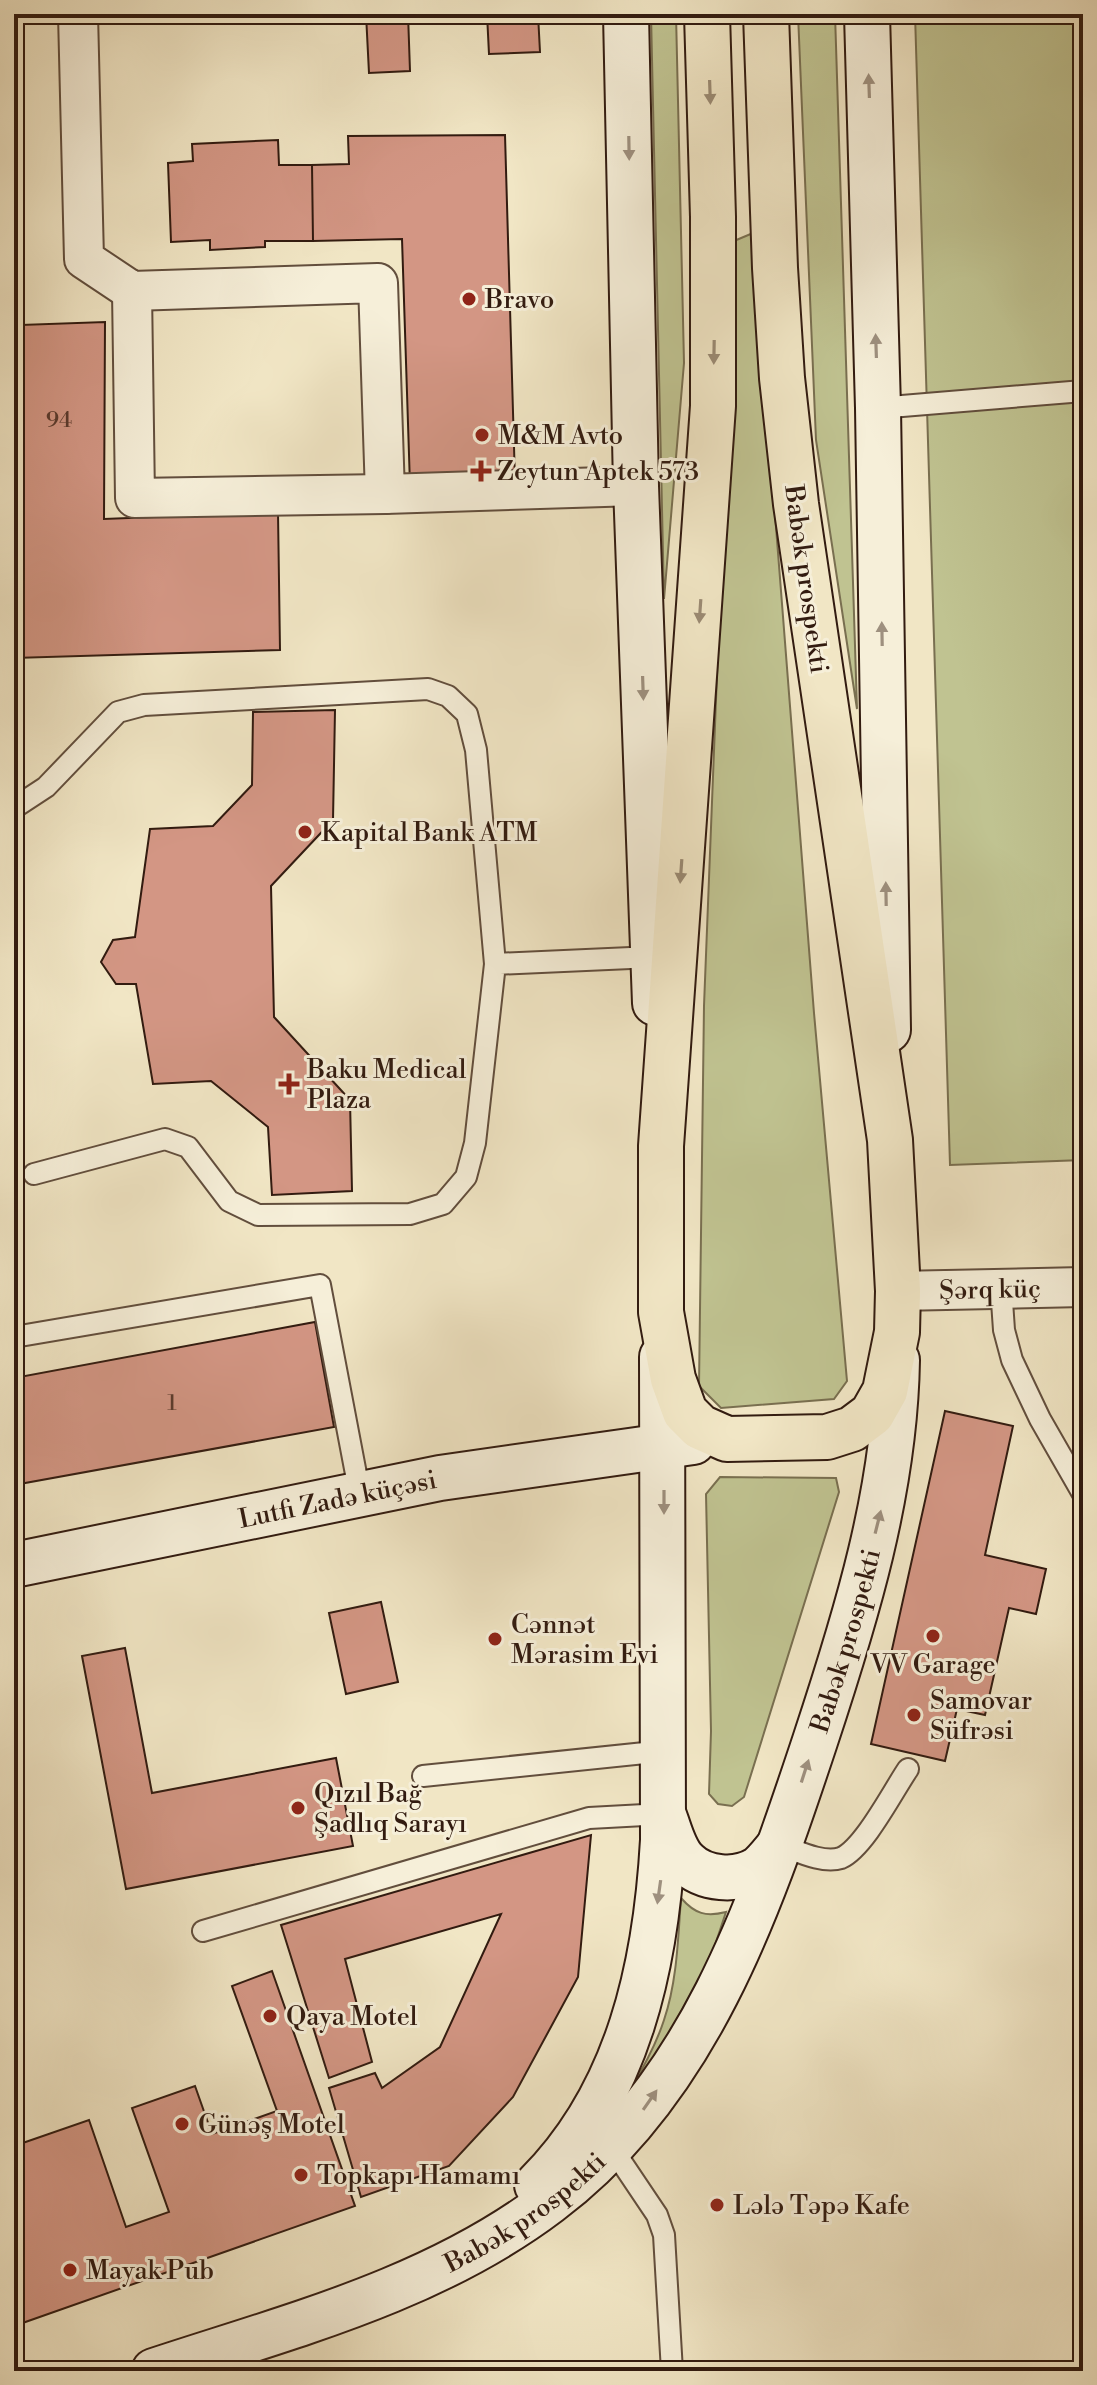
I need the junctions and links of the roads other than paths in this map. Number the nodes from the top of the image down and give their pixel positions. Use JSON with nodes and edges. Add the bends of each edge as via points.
{"nodes":[{"id":1,"x":78,"y":14,"type":"edge"},
{"id":2,"x":626,"y":14,"type":"edge"},
{"id":3,"x":707,"y":14,"type":"edge"},
{"id":4,"x":766,"y":14,"type":"edge"},
{"id":5,"x":867,"y":14,"type":"edge"},
{"id":6,"x":132,"y":291,"type":"junction"},
{"id":7,"x":1083,"y":391,"type":"edge"},
{"id":8,"x":878,"y":408,"type":"junction"},
{"id":9,"x":636,"y":486,"type":"junction"},
{"id":10,"x":385,"y":494,"type":"junction"},
{"id":11,"x":14,"y":808,"type":"edge"},
{"id":12,"x":653,"y":957,"type":"junction"},
{"id":13,"x":495,"y":964,"type":"junction"},
{"id":14,"x":890,"y":1140,"type":"junction"},
{"id":15,"x":661,"y":1146,"type":"junction"},
{"id":16,"x":34,"y":1174,"type":"dead end"},
{"id":17,"x":1001,"y":1287,"type":"junction"},
{"id":18,"x":1083,"y":1287,"type":"edge"},
{"id":19,"x":898,"y":1311,"type":"junction"},
{"id":20,"x":661,"y":1312,"type":"junction"},
{"id":21,"x":14,"y":1337,"type":"edge"},
{"id":22,"x":727,"y":1439,"type":"junction"},
{"id":23,"x":664,"y":1444,"type":"junction"},
{"id":24,"x":1083,"y":1494,"type":"edge"},
{"id":25,"x":360,"y":1495,"type":"junction"},
{"id":26,"x":14,"y":1565,"type":"edge"},
{"id":27,"x":664,"y":1751,"type":"junction"},
{"id":28,"x":908,"y":1769,"type":"dead end"},
{"id":29,"x":423,"y":1776,"type":"dead end"},
{"id":30,"x":663,"y":1814,"type":"junction"},
{"id":31,"x":780,"y":1845,"type":"junction"},
{"id":32,"x":203,"y":1931,"type":"dead end"},
{"id":33,"x":612,"y":2148,"type":"junction"},
{"id":34,"x":447,"y":2264,"type":"junction"},
{"id":35,"x":154,"y":2371,"type":"edge"},
{"id":36,"x":672,"y":2371,"type":"edge"}],
"edges":[{"from":1,"to":6,"type":"street","via":[[84,259]]},
{"from":2,"to":9,"type":"main road","name":"Babək prospekti","one_way":true},
{"from":3,"to":15,"type":"main road","name":"Babək prospekti","one_way":true,"via":[[713,406]]},
{"from":4,"to":14,"type":"main road","name":"Babək prospekti","via":[[775,268],[788,437]]},
{"from":8,"to":5,"type":"main road","name":"Babək prospekti","one_way":true},
{"from":6,"to":10,"type":"street","via":[[135,498]]},
{"from":6,"to":10,"type":"street","via":[[378,283]]},
{"from":7,"to":8,"type":"lane"},
{"from":14,"to":8,"type":"main road","name":"Babək prospekti","one_way":true},
{"from":9,"to":10,"type":"street"},
{"from":9,"to":12,"type":"main road","name":"Babək prospekti","one_way":true},
{"from":11,"to":13,"type":"lane","via":[[46,787],[118,712],[144,705],[428,689],[448,696],[467,714],[476,750]]},
{"from":12,"to":13,"type":"lane"},
{"from":12,"to":15,"type":"main road","name":"Babək prospekti"},
{"from":13,"to":16,"type":"lane","via":[[475,1143],[466,1177],[443,1204],[410,1214],[258,1215],[229,1201],[188,1147],[165,1139]]},
{"from":14,"to":19,"type":"main road","name":"Babək prospekti"},
{"from":15,"to":20,"type":"main road","name":"Babək prospekti"},
{"from":17,"to":18,"type":"street","name":"Şərq küç"},
{"from":17,"to":19,"type":"street","name":"Şərq küç"},
{"from":17,"to":24,"type":"lane","via":[[1012,1360]]},
{"from":19,"to":22,"type":"main road","name":"Babək prospekti","via":[[885,1391],[872,1414],[852,1429],[827,1437]]},
{"from":31,"to":19,"type":"main road","name":"Babək prospekti","one_way":true,"via":[[850,1631],[880,1512],[894,1427]]},
{"from":20,"to":22,"type":"main road","name":"Babək prospekti","via":[[685,1412],[700,1427]]},
{"from":20,"to":23,"type":"main road","name":"Babək prospekti"},
{"from":21,"to":25,"type":"lane","via":[[320,1285]]},
{"from":22,"to":23,"type":"main road","name":"Lutfi Zadə küçəsi"},
{"from":23,"to":25,"type":"main road","name":"Lutfi Zadə küçəsi"},
{"from":23,"to":27,"type":"main road","name":"Babək prospekti","one_way":true},
{"from":25,"to":26,"type":"main road","name":"Lutfi Zadə küçəsi"},
{"from":27,"to":29,"type":"lane"},
{"from":27,"to":30,"type":"main road","name":"Babək prospekti"},
{"from":28,"to":31,"type":"lane","via":[[858,1845],[841,1858],[824,1859]]},
{"from":30,"to":31,"type":"main road","via":[[684,1861],[711,1876],[742,1875],[759,1868]]},
{"from":30,"to":32,"type":"lane","via":[[589,1818]]},
{"from":30,"to":34,"type":"main road","name":"Babək prospekti","one_way":true,"via":[[654,1927],[620,2063],[578,2138],[542,2180]]},
{"from":33,"to":31,"type":"main road","name":"Babək prospekti","one_way":true,"via":[[687,2047],[717,1994]]},
{"from":33,"to":34,"type":"main road","name":"Babək prospekti","via":[[549,2203]]},
{"from":33,"to":36,"type":"lane","via":[[657,2215],[664,2235]]},
{"from":34,"to":35,"type":"main road","via":[[321,2318]]}]}
